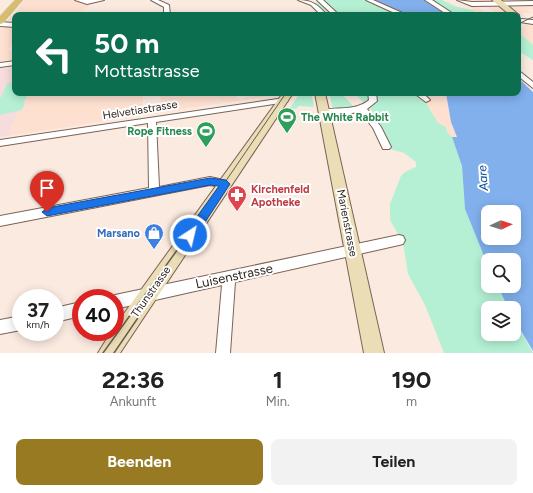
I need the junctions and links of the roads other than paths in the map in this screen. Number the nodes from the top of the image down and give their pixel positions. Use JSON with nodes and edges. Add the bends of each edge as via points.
{"nodes":[{"id":1,"x":19,"y":0,"type":"edge"},
{"id":2,"x":78,"y":0,"type":"edge"},
{"id":3,"x":101,"y":0,"type":"edge"},
{"id":4,"x":154,"y":0,"type":"edge"},
{"id":5,"x":301,"y":0,"type":"edge"},
{"id":6,"x":320,"y":0,"type":"edge"},
{"id":7,"x":369,"y":0,"type":"edge"},
{"id":8,"x":428,"y":0,"type":"edge"},
{"id":9,"x":460,"y":0,"type":"edge"},
{"id":10,"x":533,"y":1,"type":"edge"},
{"id":11,"x":498,"y":2,"type":"edge"},
{"id":12,"x":167,"y":12,"type":"edge"},
{"id":13,"x":321,"y":12,"type":"edge"},
{"id":14,"x":333,"y":12,"type":"edge"},
{"id":15,"x":397,"y":12,"type":"edge"},
{"id":16,"x":447,"y":12,"type":"edge"},
{"id":17,"x":511,"y":12,"type":"edge"},
{"id":18,"x":521,"y":20,"type":"edge"},
{"id":19,"x":0,"y":21,"type":"edge"},
{"id":20,"x":533,"y":22,"type":"edge"},
{"id":21,"x":0,"y":24,"type":"edge"},
{"id":22,"x":12,"y":26,"type":"edge"},
{"id":23,"x":12,"y":63,"type":"edge"},
{"id":24,"x":0,"y":65,"type":"edge"},
{"id":25,"x":521,"y":75,"type":"edge"},
{"id":26,"x":533,"y":86,"type":"edge"},
{"id":27,"x":286,"y":96,"type":"edge"},
{"id":28,"x":321,"y":96,"type":"edge"},
{"id":29,"x":372,"y":96,"type":"edge"},
{"id":30,"x":421,"y":96,"type":"edge"},
{"id":31,"x":426,"y":100,"type":"dead end"},
{"id":32,"x":362,"y":108,"type":"junction"},
{"id":33,"x":325,"y":112,"type":"junction"},
{"id":34,"x":152,"y":120,"type":"junction"},
{"id":35,"x":0,"y":143,"type":"edge"},
{"id":36,"x":386,"y":147,"type":"dead end"},
{"id":37,"x":226,"y":184,"type":"junction"},
{"id":38,"x":154,"y":192,"type":"junction"},
{"id":39,"x":0,"y":221,"type":"edge"},
{"id":40,"x":399,"y":240,"type":"dead end"},
{"id":41,"x":353,"y":250,"type":"junction"},
{"id":42,"x":229,"y":277,"type":"junction"},
{"id":43,"x":149,"y":294,"type":"junction"},
{"id":44,"x":124,"y":300,"type":"edge"},
{"id":45,"x":12,"y":325,"type":"edge"},
{"id":46,"x":0,"y":328,"type":"edge"},
{"id":47,"x":108,"y":353,"type":"edge"},
{"id":48,"x":223,"y":353,"type":"edge"},
{"id":49,"x":374,"y":353,"type":"edge"}],
"edges":[{"from":1,"to":19,"type":"main road"},
{"from":2,"to":3,"type":"street"},
{"from":4,"to":12,"type":"street","via":[[167,6]]},
{"from":5,"to":13,"type":"street","via":[[314,5]]},
{"from":6,"to":14,"type":"street"},
{"from":7,"to":15,"type":"street"},
{"from":8,"to":16,"type":"street"},
{"from":9,"to":11,"type":"street","via":[[472,4]]},
{"from":10,"to":11,"type":"street"},
{"from":11,"to":17,"type":"street"},
{"from":18,"to":20,"type":"street"},
{"from":21,"to":22,"type":"street"},
{"from":23,"to":24,"type":"street"},
{"from":25,"to":26,"type":"street"},
{"from":27,"to":34,"type":"street","name":"Helvetiastrasse"},
{"from":27,"to":37,"type":"street","name":"Thunstrasse"},
{"from":28,"to":33,"type":"street","name":"Marienstrasse"},
{"from":29,"to":32,"type":"street","via":[[373,101]]},
{"from":30,"to":31,"type":"street"},
{"from":32,"to":33,"type":"street"},
{"from":32,"to":36,"type":"street","via":[[377,126]]},
{"from":33,"to":41,"type":"street","name":"Marienstrasse"},
{"from":34,"to":35,"type":"street","name":"Helvetiastrasse"},
{"from":34,"to":38,"type":"street"},
{"from":37,"to":38,"type":"street","via":[[210,181]]},
{"from":37,"to":43,"type":"street","name":"Thunstrasse"},
{"from":38,"to":39,"type":"street"},
{"from":40,"to":41,"type":"street","name":"Luisenstrasse"},
{"from":41,"to":42,"type":"street","name":"Luisenstrasse"},
{"from":41,"to":49,"type":"street","name":"Marienstrasse"},
{"from":42,"to":43,"type":"street","name":"Luisenstrasse"},
{"from":42,"to":48,"type":"street"},
{"from":43,"to":44,"type":"street","name":"Luisenstrasse"},
{"from":43,"to":47,"type":"street","name":"Thunstrasse"},
{"from":45,"to":46,"type":"street"}]}
